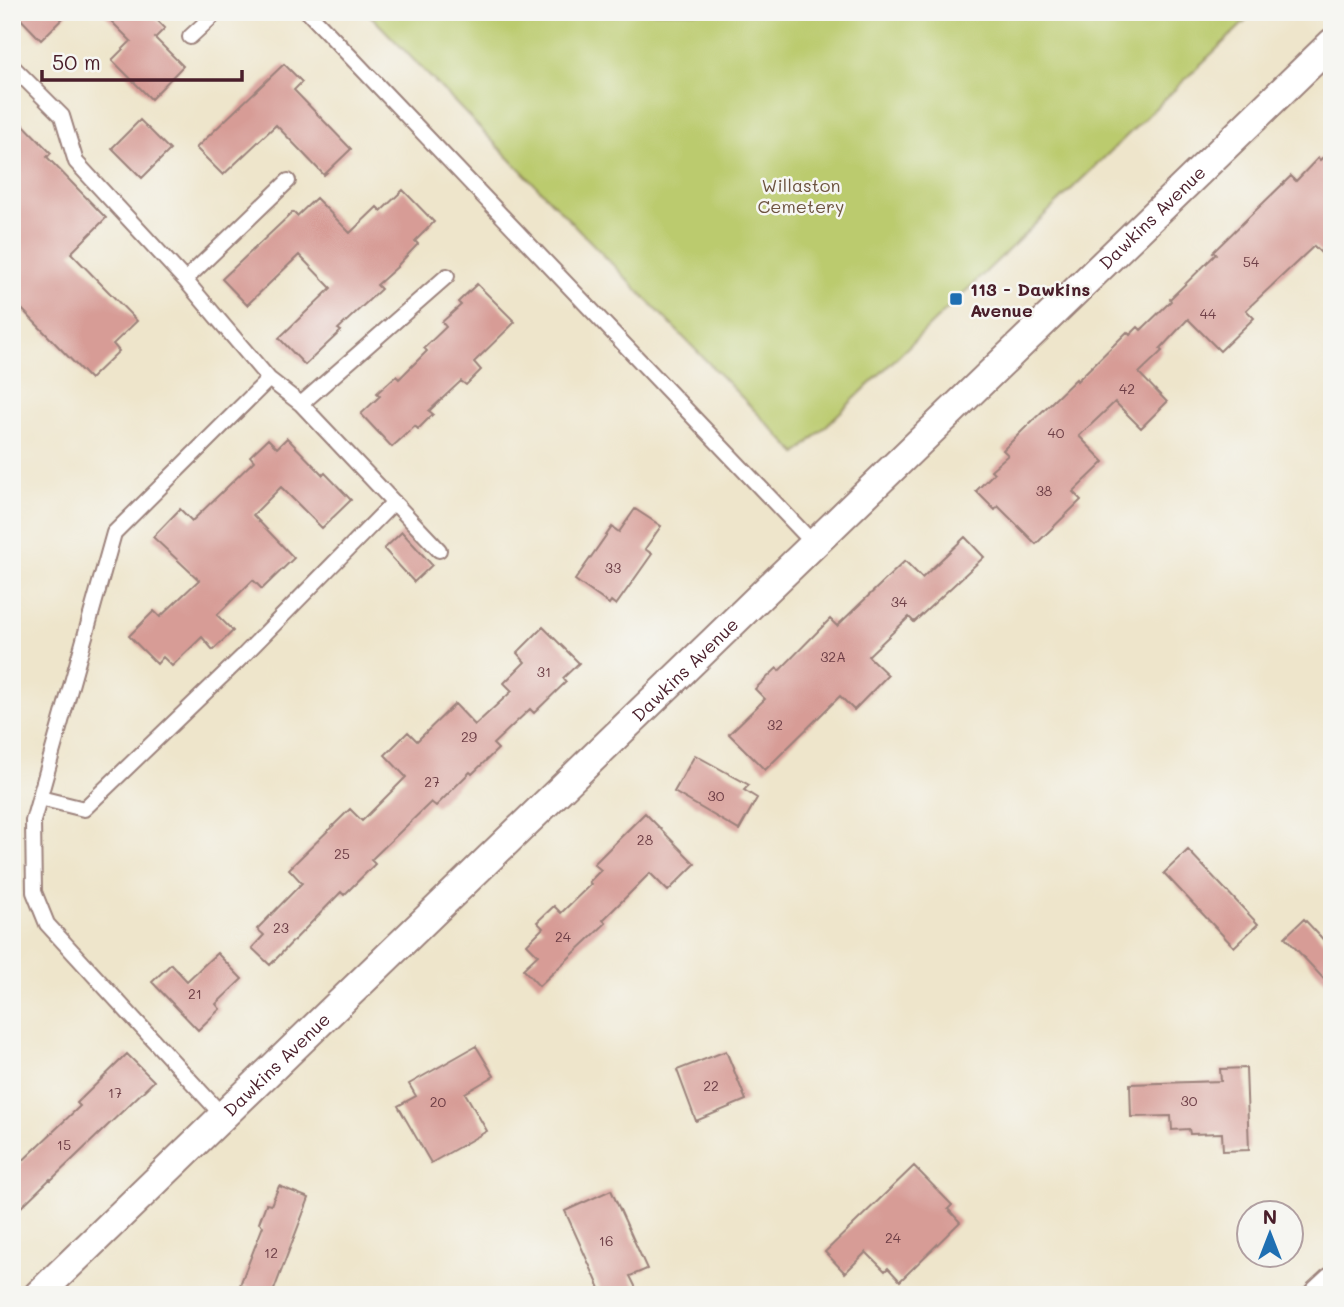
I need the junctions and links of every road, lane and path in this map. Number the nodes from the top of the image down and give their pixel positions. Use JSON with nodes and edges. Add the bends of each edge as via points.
{"nodes":[{"id":1,"x":217,"y":12,"type":"edge"},
{"id":2,"x":308,"y":12,"type":"edge"},
{"id":3,"x":190,"y":37,"type":"dead end"},
{"id":4,"x":1332,"y":43,"type":"edge"},
{"id":5,"x":12,"y":66,"type":"edge"},
{"id":6,"x":288,"y":181,"type":"dead end"},
{"id":7,"x":447,"y":276,"type":"dead end"},
{"id":8,"x":185,"y":280,"type":"junction"},
{"id":9,"x":269,"y":379,"type":"junction"},
{"id":10,"x":301,"y":404,"type":"junction"},
{"id":11,"x":394,"y":502,"type":"junction"},
{"id":12,"x":814,"y":544,"type":"junction"},
{"id":13,"x":439,"y":550,"type":"dead end"},
{"id":14,"x":40,"y":798,"type":"junction"},
{"id":15,"x":223,"y":1116,"type":"junction"},
{"id":16,"x":1332,"y":1282,"type":"edge"},
{"id":17,"x":38,"y":1295,"type":"edge"},
{"id":18,"x":1318,"y":1295,"type":"edge"}],
"edges":[{"from":1,"to":3,"type":"lane"},
{"from":2,"to":12,"type":"lane"},
{"from":4,"to":12,"type":"street","name":"Dawkins Avenue"},
{"from":5,"to":8,"type":"lane","via":[[62,116],[76,162]]},
{"from":6,"to":8,"type":"lane"},
{"from":7,"to":10,"type":"lane"},
{"from":8,"to":9,"type":"lane"},
{"from":9,"to":10,"type":"lane"},
{"from":9,"to":14,"type":"lane","via":[[114,533]]},
{"from":10,"to":11,"type":"lane"},
{"from":11,"to":13,"type":"lane"},
{"from":11,"to":14,"type":"lane","via":[[243,656],[84,808]]},
{"from":12,"to":15,"type":"street","name":"Dawkins Avenue"},
{"from":14,"to":15,"type":"lane","via":[[33,821],[34,892],[47,924]]},
{"from":15,"to":17,"type":"street","name":"Dawkins Avenue"},
{"from":16,"to":18,"type":"street"}]}
